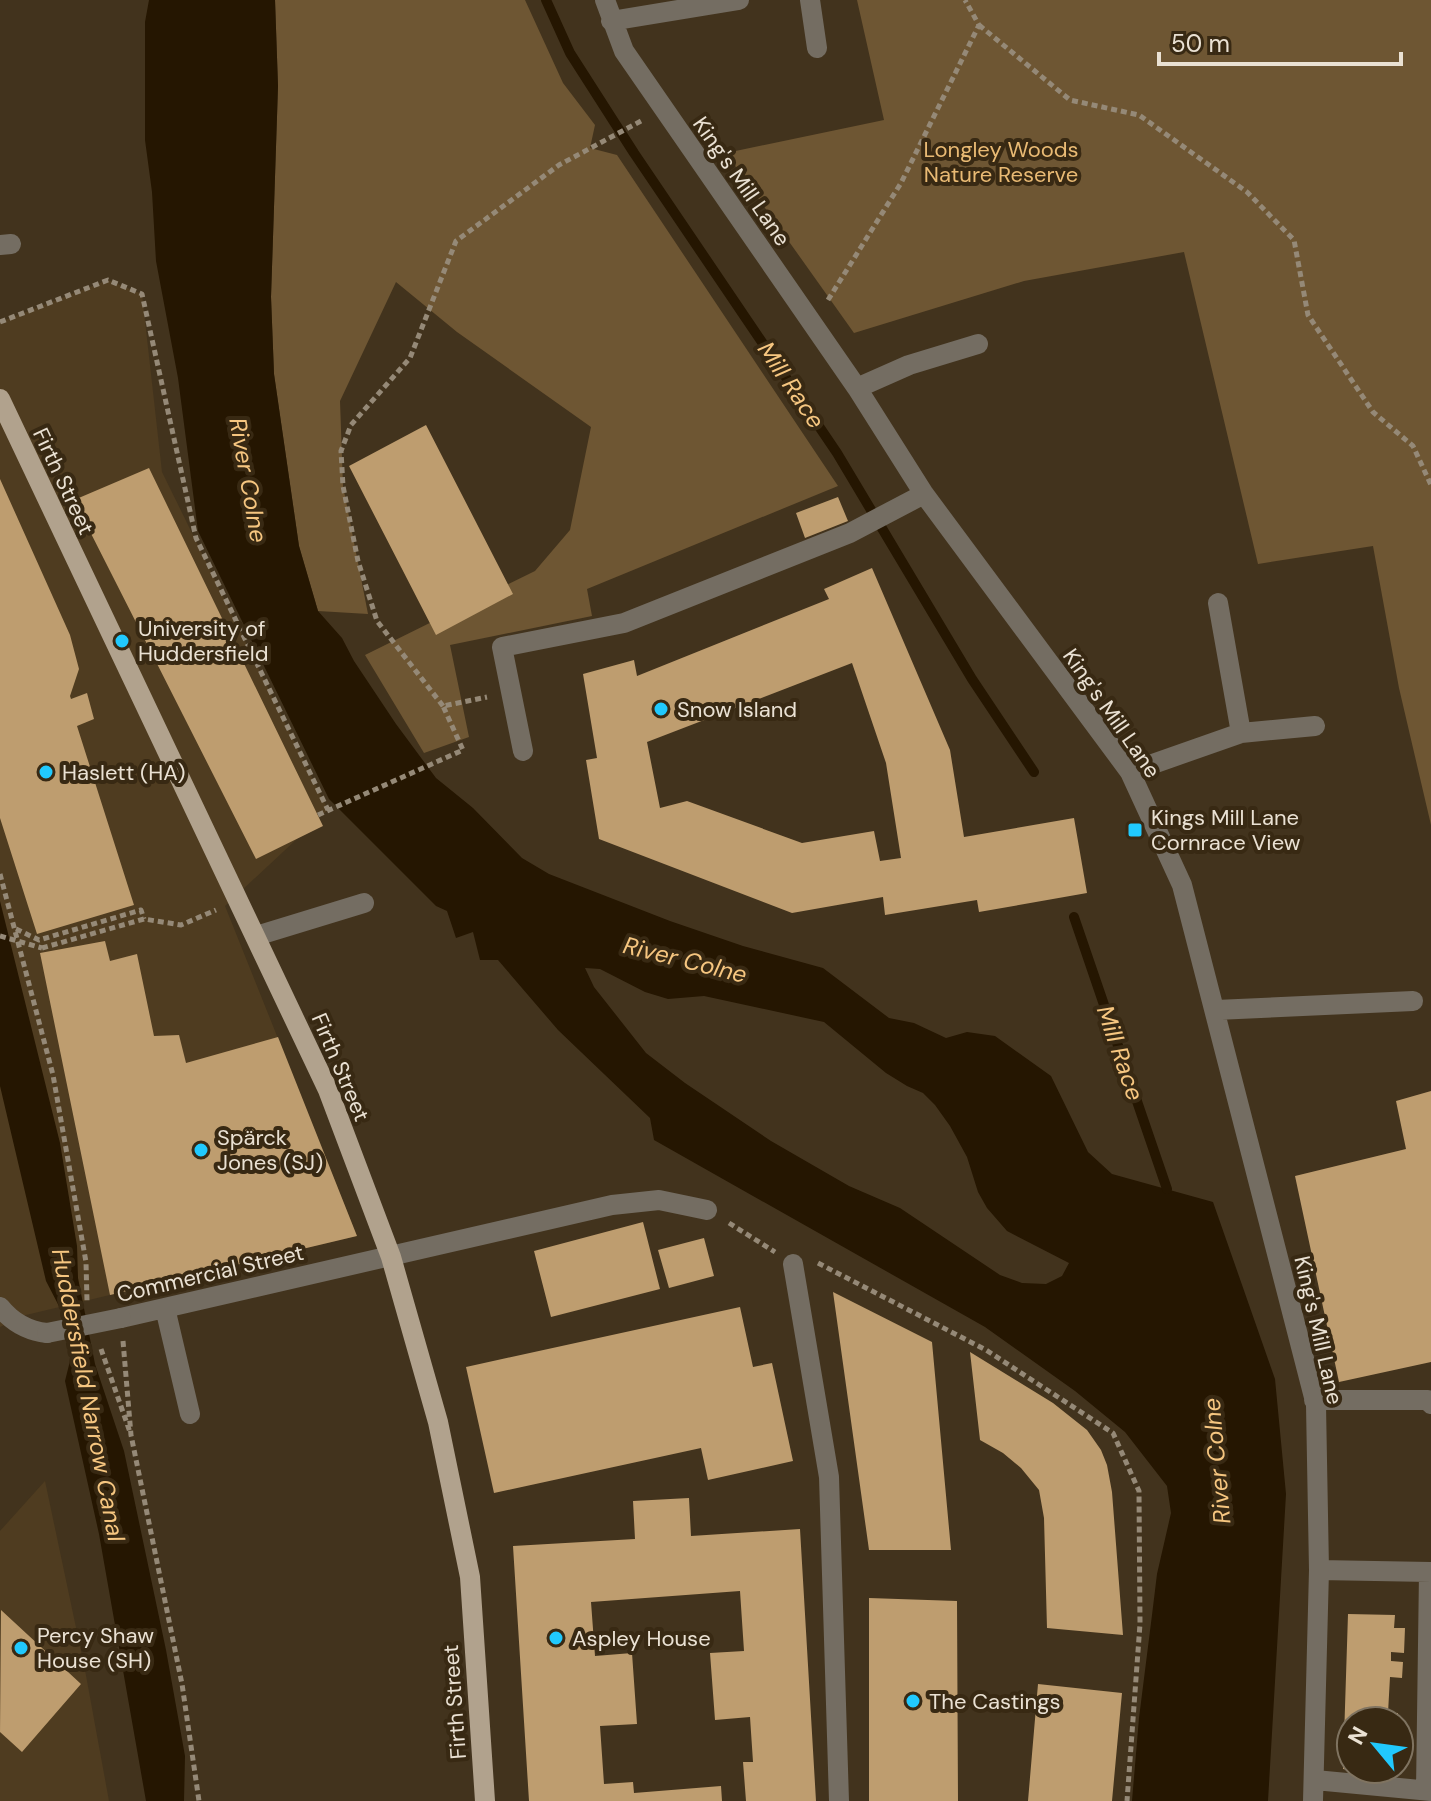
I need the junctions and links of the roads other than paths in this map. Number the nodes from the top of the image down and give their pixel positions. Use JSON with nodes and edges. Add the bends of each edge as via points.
{"nodes":[{"id":1,"x":605,"y":0,"type":"edge"},
{"id":2,"x":739,"y":0,"type":"edge"},
{"id":3,"x":810,"y":0,"type":"edge"},
{"id":4,"x":611,"y":21,"type":"junction"},
{"id":5,"x":817,"y":48,"type":"dead end"},
{"id":6,"x":978,"y":344,"type":"dead end"},
{"id":7,"x":857,"y":388,"type":"junction"},
{"id":8,"x":0,"y":399,"type":"edge"},
{"id":9,"x":924,"y":494,"type":"junction"},
{"id":10,"x":1218,"y":603,"type":"dead end"},
{"id":11,"x":1315,"y":726,"type":"dead end"},
{"id":12,"x":1241,"y":733,"type":"junction"},
{"id":13,"x":523,"y":751,"type":"dead end"},
{"id":14,"x":1130,"y":772,"type":"junction"},
{"id":15,"x":364,"y":903,"type":"dead end"},
{"id":16,"x":256,"y":936,"type":"junction"},
{"id":17,"x":1413,"y":1001,"type":"dead end"},
{"id":18,"x":1216,"y":1010,"type":"junction"},
{"id":19,"x":707,"y":1210,"type":"road end"},
{"id":20,"x":391,"y":1257,"type":"junction"},
{"id":21,"x":801,"y":1261,"type":"road end"},
{"id":22,"x":0,"y":1307,"type":"edge"},
{"id":23,"x":165,"y":1308,"type":"junction"},
{"id":24,"x":1314,"y":1400,"type":"junction"},
{"id":25,"x":1431,"y":1404,"type":"edge"},
{"id":26,"x":190,"y":1414,"type":"dead end"},
{"id":27,"x":1319,"y":1570,"type":"junction"},
{"id":28,"x":1430,"y":1572,"type":"edge"},
{"id":29,"x":1315,"y":1780,"type":"junction"},
{"id":30,"x":1428,"y":1791,"type":"edge"},
{"id":31,"x":485,"y":1801,"type":"edge"},
{"id":32,"x":839,"y":1801,"type":"edge"},
{"id":33,"x":1313,"y":1801,"type":"edge"}],
"edges":[{"from":1,"to":4,"type":"street","name":"King's Mill Lane"},
{"from":2,"to":4,"type":"street"},
{"from":3,"to":5,"type":"street"},
{"from":4,"to":7,"type":"street","name":"King's Mill Lane","via":[[624,51]]},
{"from":6,"to":7,"type":"street"},
{"from":7,"to":9,"type":"street","name":"King's Mill Lane"},
{"from":8,"to":16,"type":"main road","name":"Firth Street"},
{"from":9,"to":13,"type":"street","via":[[850,533],[624,623],[502,647]]},
{"from":9,"to":14,"type":"street","name":"King's Mill Lane"},
{"from":10,"to":12,"type":"street"},
{"from":11,"to":12,"type":"street"},
{"from":12,"to":14,"type":"street"},
{"from":14,"to":18,"type":"street","name":"King's Mill Lane","via":[[1182,885]]},
{"from":15,"to":16,"type":"street"},
{"from":16,"to":20,"type":"main road","name":"Firth Street","via":[[328,1090]]},
{"from":17,"to":18,"type":"street"},
{"from":18,"to":24,"type":"street","name":"King's Mill Lane"},
{"from":19,"to":20,"type":"street","name":"Commercial Street","via":[[659,1200],[612,1205]]},
{"from":20,"to":23,"type":"street","name":"Commercial Street"},
{"from":20,"to":31,"type":"main road","name":"Firth Street","via":[[438,1422],[470,1577]]},
{"from":21,"to":32,"type":"street","via":[[829,1477]]},
{"from":22,"to":23,"type":"street","name":"Commercial Street","bridge":true,"via":[[30,1331],[47,1333]]},
{"from":23,"to":26,"type":"street"},
{"from":24,"to":25,"type":"street"},
{"from":24,"to":27,"type":"street","name":"King's Mill Lane"},
{"from":27,"to":28,"type":"street"},
{"from":27,"to":29,"type":"street","name":"King's Mill Lane"},
{"from":28,"to":30,"type":"street"},
{"from":29,"to":30,"type":"street"},
{"from":29,"to":33,"type":"street","name":"King's Mill Lane"}]}
